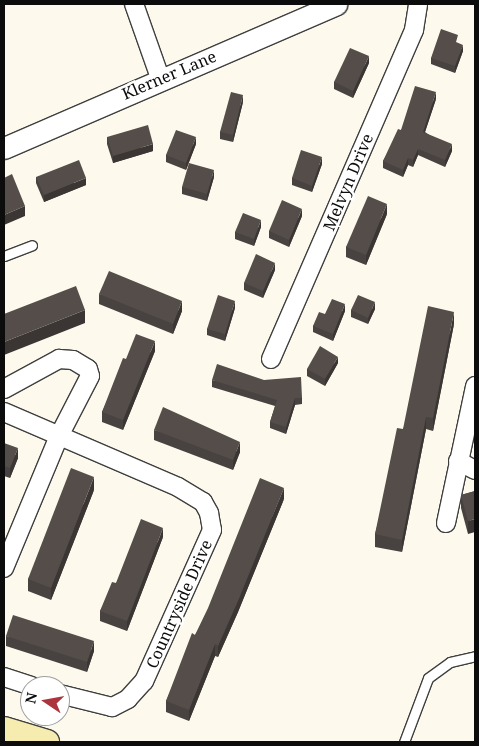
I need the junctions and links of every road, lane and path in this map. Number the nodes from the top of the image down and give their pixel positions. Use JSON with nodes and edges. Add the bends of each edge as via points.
{"nodes":[{"id":1,"x":134,"y":4,"type":"edge"},
{"id":2,"x":336,"y":4,"type":"edge"},
{"id":3,"x":418,"y":4,"type":"edge"},
{"id":4,"x":160,"y":78,"type":"junction"},
{"id":5,"x":4,"y":148,"type":"edge"},
{"id":6,"x":32,"y":245,"type":"dead end"},
{"id":7,"x":4,"y":256,"type":"edge"},
{"id":8,"x":271,"y":359,"type":"dead end"},
{"id":9,"x":475,"y":386,"type":"edge"},
{"id":10,"x":4,"y":389,"type":"edge"},
{"id":11,"x":4,"y":412,"type":"edge"},
{"id":12,"x":59,"y":436,"type":"junction"},
{"id":13,"x":458,"y":461,"type":"junction"},
{"id":14,"x":475,"y":470,"type":"edge"},
{"id":15,"x":446,"y":523,"type":"dead end"},
{"id":16,"x":4,"y":568,"type":"edge"},
{"id":17,"x":475,"y":656,"type":"edge"},
{"id":18,"x":4,"y":677,"type":"edge"},
{"id":19,"x":20,"y":682,"type":"edge"},
{"id":20,"x":70,"y":696,"type":"edge"},
{"id":21,"x":4,"y":729,"type":"edge"},
{"id":22,"x":47,"y":742,"type":"edge"},
{"id":23,"x":404,"y":742,"type":"edge"}],
"edges":[{"from":1,"to":4,"type":"street"},
{"from":2,"to":4,"type":"street","name":"Klerner Lane"},
{"from":3,"to":8,"type":"street","name":"Melvyn Drive","via":[[414,30]]},
{"from":4,"to":5,"type":"street","name":"Klerner Lane"},
{"from":6,"to":7,"type":"lane"},
{"from":9,"to":13,"type":"street"},
{"from":10,"to":12,"type":"street","via":[[59,359],[73,360],[88,369],[90,376],[82,397]]},
{"from":11,"to":12,"type":"street","name":"Countryside Drive"},
{"from":12,"to":16,"type":"street"},
{"from":12,"to":20,"type":"street","name":"Countryside Drive","via":[[178,487],[203,502],[212,530],[144,682],[128,699],[112,707]]},
{"from":13,"to":14,"type":"street"},
{"from":13,"to":15,"type":"street"},
{"from":17,"to":23,"type":"lane","via":[[450,662],[428,678]]},
{"from":18,"to":19,"type":"street"},
{"from":21,"to":22,"type":"main road"}]}
